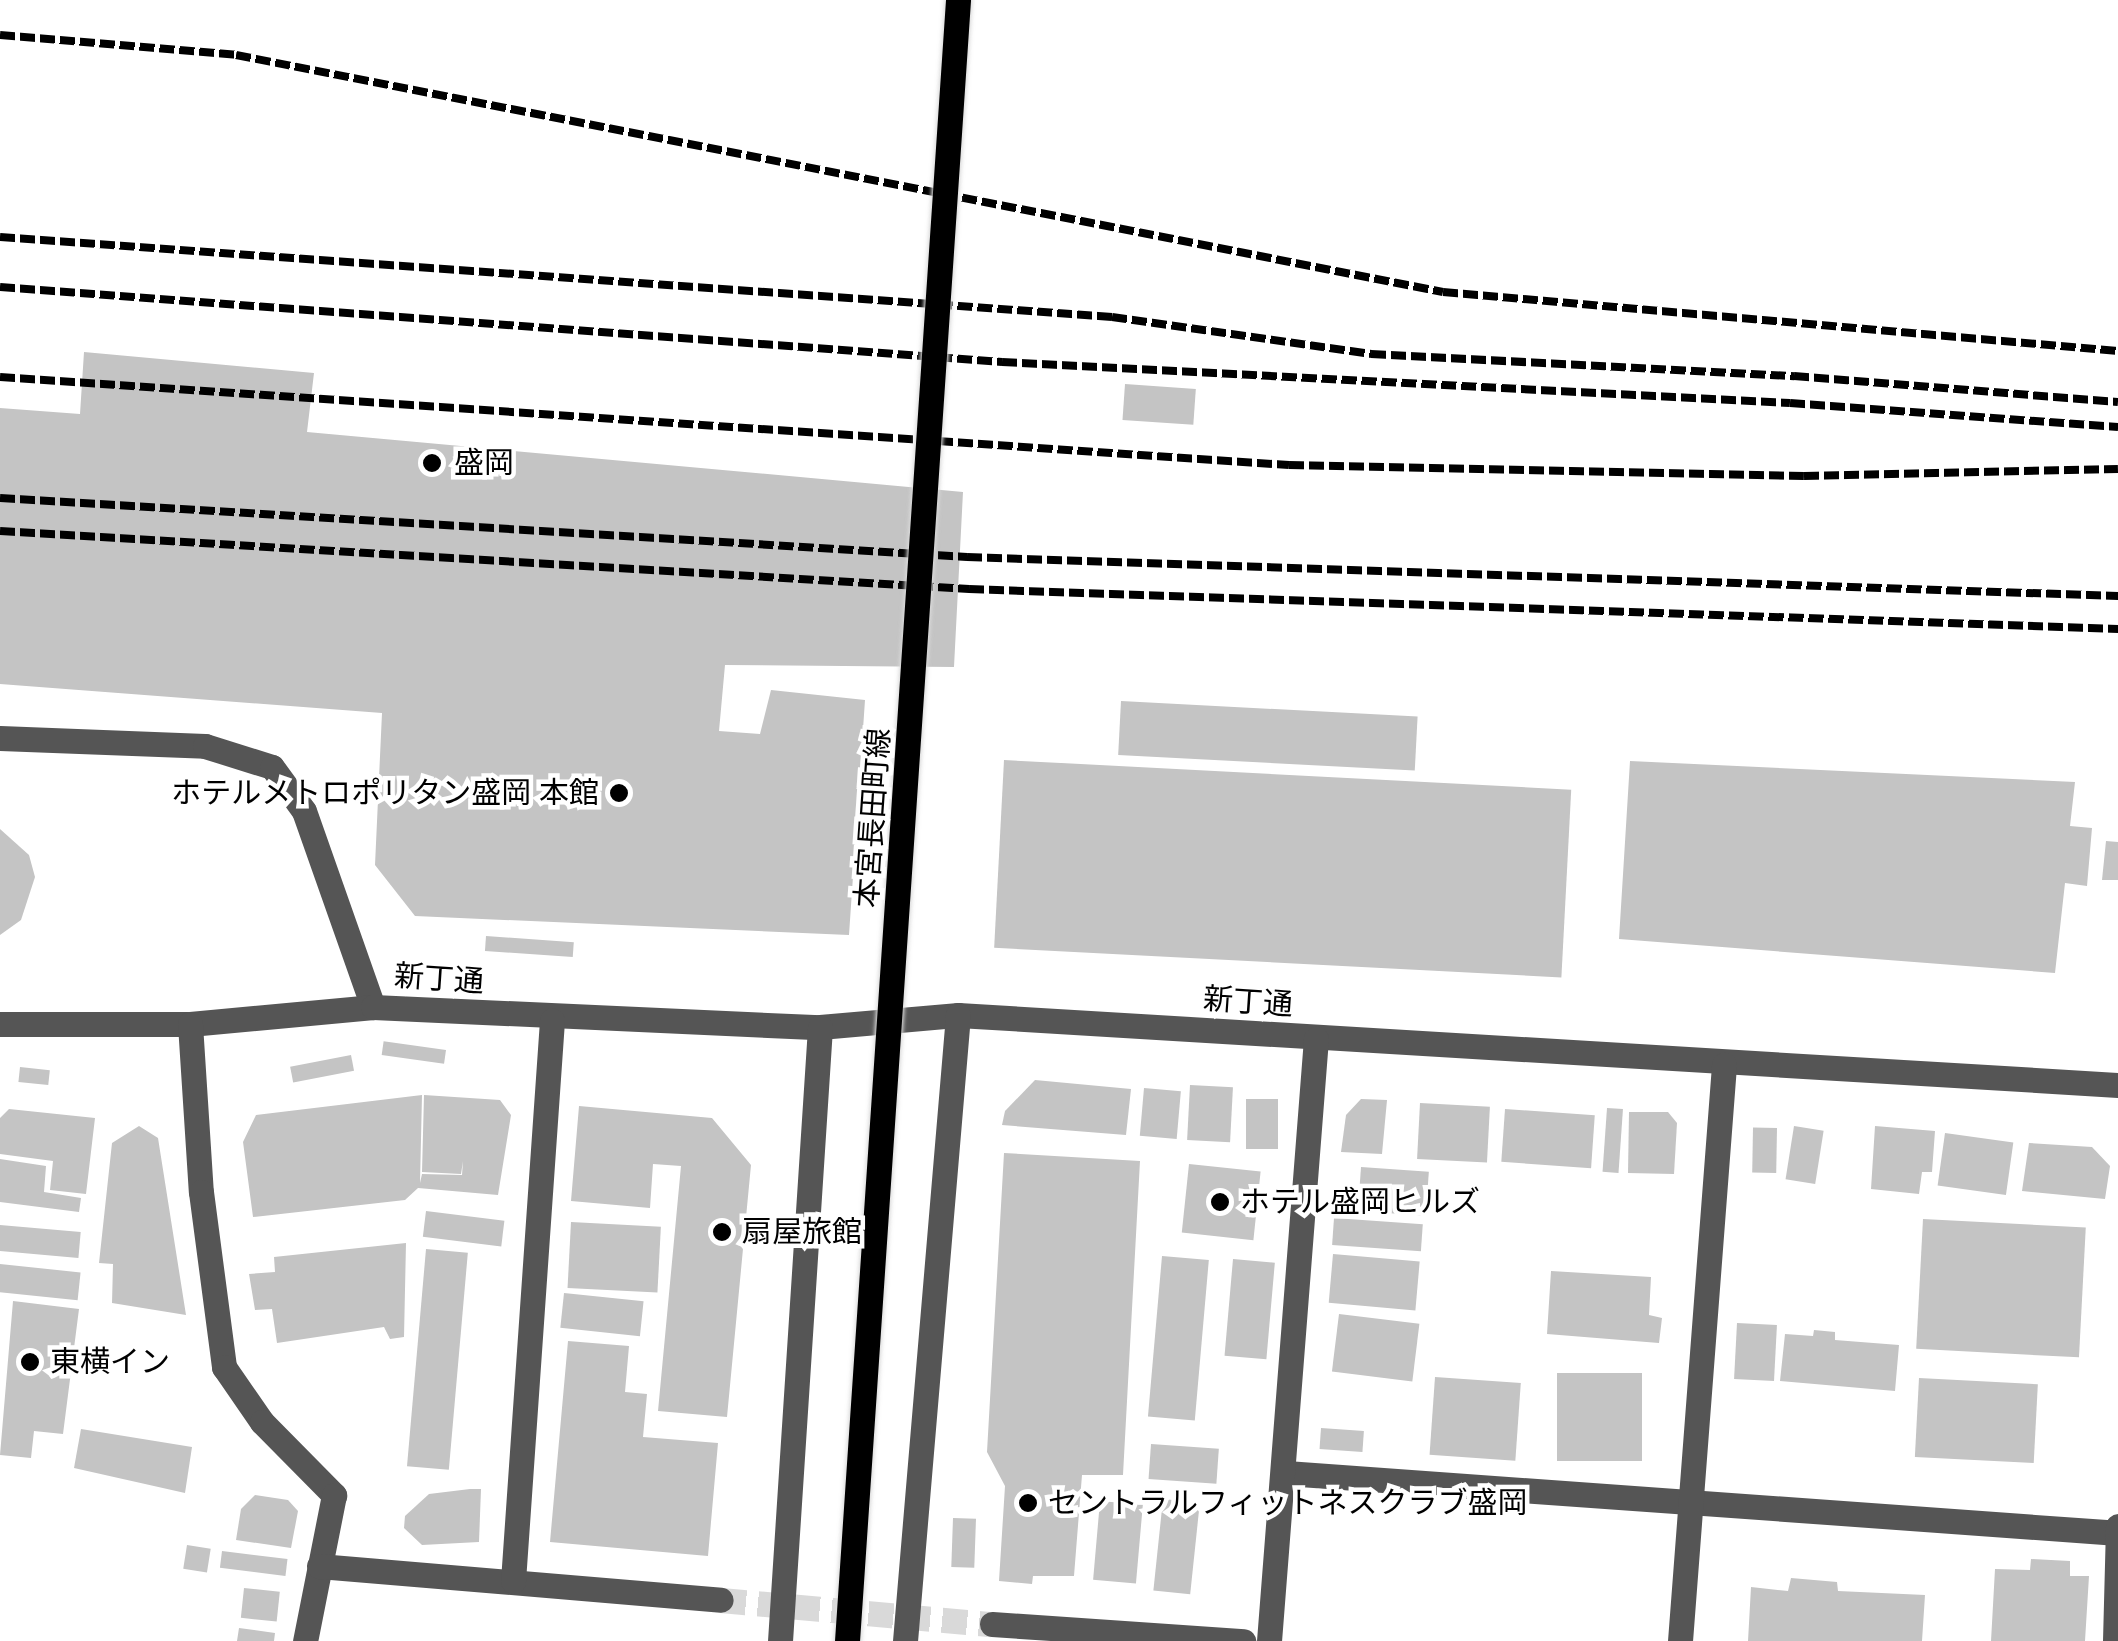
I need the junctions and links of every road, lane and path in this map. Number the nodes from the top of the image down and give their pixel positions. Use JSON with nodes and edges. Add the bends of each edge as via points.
{"nodes":[{"id":1,"x":958,"y":0,"type":"edge"},
{"id":2,"x":0,"y":738,"type":"edge"},
{"id":3,"x":373,"y":1007,"type":"junction"},
{"id":4,"x":958,"y":1015,"type":"junction"},
{"id":5,"x":552,"y":1020,"type":"junction"},
{"id":6,"x":0,"y":1024,"type":"edge"},
{"id":7,"x":190,"y":1024,"type":"junction"},
{"id":8,"x":820,"y":1027,"type":"junction"},
{"id":9,"x":1316,"y":1040,"type":"junction"},
{"id":10,"x":1724,"y":1065,"type":"junction"},
{"id":11,"x":2118,"y":1085,"type":"edge"},
{"id":12,"x":1286,"y":1473,"type":"junction"},
{"id":13,"x":1690,"y":1504,"type":"junction"},
{"id":14,"x":2118,"y":1531,"type":"edge"},
{"id":15,"x":319,"y":1566,"type":"junction"},
{"id":16,"x":514,"y":1582,"type":"junction"},
{"id":17,"x":720,"y":1600,"type":"tunnel mouth"},
{"id":18,"x":992,"y":1624,"type":"tunnel mouth"},
{"id":19,"x":305,"y":1641,"type":"edge"},
{"id":20,"x":780,"y":1641,"type":"edge"},
{"id":21,"x":847,"y":1641,"type":"edge"},
{"id":22,"x":905,"y":1641,"type":"edge"},
{"id":23,"x":1243,"y":1641,"type":"edge"},
{"id":24,"x":1269,"y":1641,"type":"edge"},
{"id":25,"x":1680,"y":1641,"type":"edge"},
{"id":26,"x":2115,"y":1641,"type":"edge"}],
"edges":[{"from":1,"to":21,"type":"main road","name":"本宮長田町線","bridge":true},
{"from":2,"to":3,"type":"street","via":[[205,746],[272,767],[304,811]]},
{"from":3,"to":5,"type":"street","name":"新丁通"},
{"from":3,"to":7,"type":"street","name":"新丁通"},
{"from":4,"to":8,"type":"street","name":"新丁通"},
{"from":4,"to":9,"type":"street","name":"新丁通"},
{"from":4,"to":22,"type":"street"},
{"from":5,"to":8,"type":"street","name":"新丁通"},
{"from":5,"to":16,"type":"street"},
{"from":6,"to":7,"type":"street","name":"新丁通"},
{"from":7,"to":15,"type":"street","via":[[201,1192],[224,1368],[262,1422],[334,1495]]},
{"from":8,"to":20,"type":"street"},
{"from":9,"to":10,"type":"street","name":"新丁通"},
{"from":9,"to":12,"type":"street"},
{"from":10,"to":11,"type":"street","name":"新丁通"},
{"from":10,"to":13,"type":"street"},
{"from":12,"to":13,"type":"street"},
{"from":12,"to":24,"type":"street"},
{"from":13,"to":14,"type":"street"},
{"from":13,"to":25,"type":"street"},
{"from":14,"to":26,"type":"street"},
{"from":15,"to":16,"type":"street"},
{"from":15,"to":19,"type":"street"},
{"from":16,"to":17,"type":"street"},
{"from":18,"to":23,"type":"street"}]}
